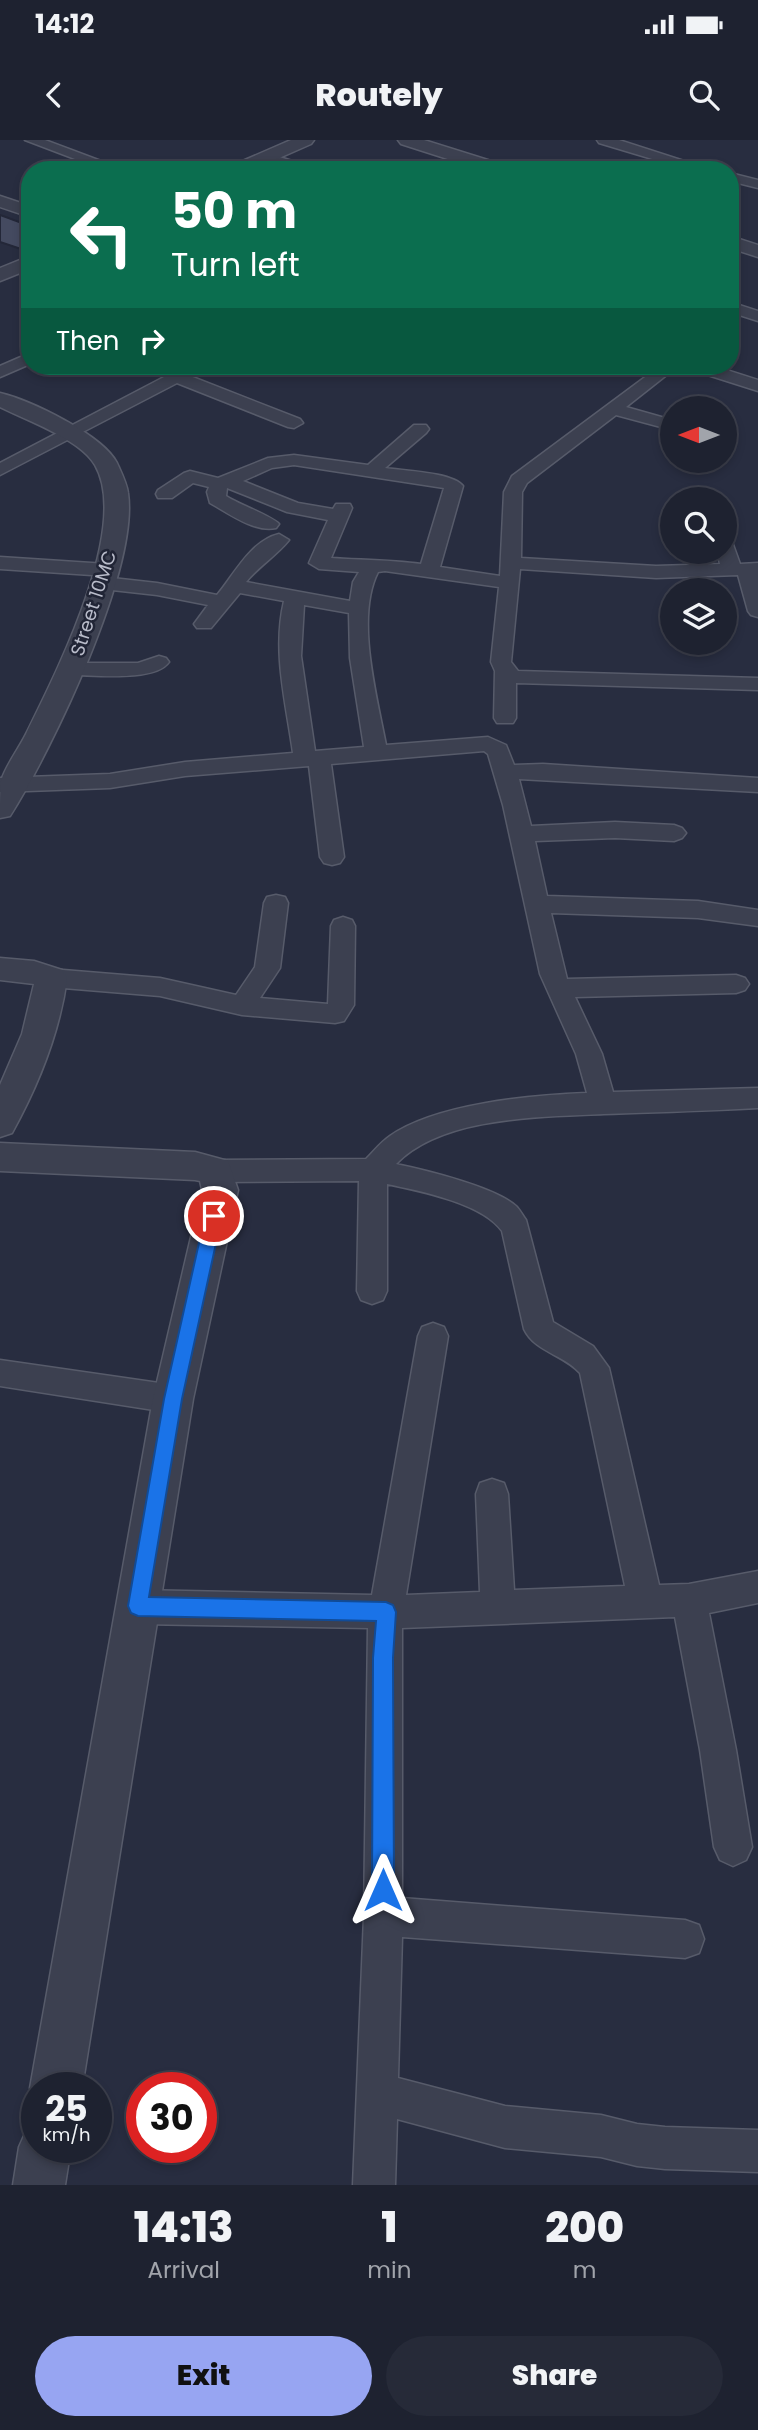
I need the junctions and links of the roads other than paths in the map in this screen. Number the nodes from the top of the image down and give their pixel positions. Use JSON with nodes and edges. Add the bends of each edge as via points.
{"nodes":[{"id":1,"x":32,"y":140,"type":"edge"},
{"id":2,"x":69,"y":140,"type":"edge"},
{"id":3,"x":305,"y":140,"type":"edge"},
{"id":4,"x":407,"y":140,"type":"edge"},
{"id":5,"x":613,"y":141,"type":"edge"},
{"id":6,"x":51,"y":147,"type":"junction"},
{"id":7,"x":267,"y":157,"type":"junction"},
{"id":8,"x":92,"y":161,"type":"edge"},
{"id":9,"x":258,"y":161,"type":"edge"},
{"id":10,"x":279,"y":161,"type":"edge"},
{"id":11,"x":473,"y":161,"type":"edge"},
{"id":12,"x":676,"y":161,"type":"edge"},
{"id":13,"x":739,"y":179,"type":"edge"},
{"id":14,"x":758,"y":184,"type":"edge"},
{"id":15,"x":0,"y":201,"type":"edge"},
{"id":16,"x":21,"y":209,"type":"edge"},
{"id":17,"x":739,"y":245,"type":"edge"},
{"id":18,"x":758,"y":251,"type":"edge"},
{"id":19,"x":21,"y":266,"type":"edge"},
{"id":20,"x":0,"y":275,"type":"edge"},
{"id":21,"x":739,"y":310,"type":"edge"},
{"id":22,"x":758,"y":316,"type":"edge"},
{"id":23,"x":21,"y":362,"type":"edge"},
{"id":24,"x":0,"y":372,"type":"edge"},
{"id":25,"x":180,"y":375,"type":"edge"},
{"id":26,"x":658,"y":375,"type":"edge"},
{"id":27,"x":725,"y":375,"type":"edge"},
{"id":28,"x":176,"y":377,"type":"junction"},
{"id":29,"x":758,"y":386,"type":"edge"},
{"id":30,"x":0,"y":399,"type":"edge"},
{"id":31,"x":612,"y":409,"type":"junction"},
{"id":32,"x":660,"y":422,"type":"edge"},
{"id":33,"x":294,"y":424,"type":"dead end"},
{"id":34,"x":419,"y":429,"type":"dead end"},
{"id":35,"x":67,"y":433,"type":"junction"},
{"id":36,"x":0,"y":470,"type":"edge"},
{"id":37,"x":373,"y":471,"type":"junction"},
{"id":38,"x":225,"y":483,"type":"junction"},
{"id":39,"x":164,"y":494,"type":"dead end"},
{"id":40,"x":0,"y":563,"type":"edge"},
{"id":41,"x":371,"y":567,"type":"junction"},
{"id":42,"x":429,"y":570,"type":"junction"},
{"id":43,"x":745,"y":570,"type":"edge"},
{"id":44,"x":510,"y":573,"type":"junction"},
{"id":45,"x":105,"y":576,"type":"junction"},
{"id":46,"x":228,"y":594,"type":"junction"},
{"id":47,"x":295,"y":599,"type":"junction"},
{"id":48,"x":359,"y":609,"type":"junction"},
{"id":49,"x":758,"y":611,"type":"edge"},
{"id":50,"x":204,"y":624,"type":"dead end"},
{"id":51,"x":159,"y":662,"type":"dead end"},
{"id":52,"x":71,"y":669,"type":"junction"},
{"id":53,"x":506,"y":671,"type":"junction"},
{"id":54,"x":758,"y":684,"type":"edge"},
{"id":55,"x":505,"y":718,"type":"dead end"},
{"id":56,"x":377,"y":755,"type":"junction"},
{"id":57,"x":312,"y":759,"type":"junction"},
{"id":58,"x":506,"y":772,"type":"junction"},
{"id":59,"x":7,"y":785,"type":"edge"},
{"id":60,"x":758,"y":785,"type":"edge"},
{"id":61,"x":0,"y":810,"type":"edge"},
{"id":62,"x":674,"y":833,"type":"dead end"},
{"id":63,"x":523,"y":834,"type":"junction"},
{"id":64,"x":332,"y":857,"type":"dead end"},
{"id":65,"x":276,"y":903,"type":"dead end"},
{"id":66,"x":535,"y":904,"type":"junction"},
{"id":67,"x":758,"y":918,"type":"edge"},
{"id":68,"x":343,"y":926,"type":"dead end"},
{"id":69,"x":0,"y":968,"type":"edge"},
{"id":70,"x":51,"y":978,"type":"junction"},
{"id":71,"x":736,"y":984,"type":"dead end"},
{"id":72,"x":558,"y":988,"type":"junction"},
{"id":73,"x":242,"y":1006,"type":"junction"},
{"id":74,"x":758,"y":1098,"type":"edge"},
{"id":75,"x":603,"y":1104,"type":"junction"},
{"id":76,"x":0,"y":1124,"type":"edge"},
{"id":77,"x":0,"y":1157,"type":"edge"},
{"id":78,"x":373,"y":1170,"type":"junction"},
{"id":79,"x":216,"y":1171,"type":"junction"},
{"id":80,"x":372,"y":1291,"type":"dead end"},
{"id":81,"x":433,"y":1336,"type":"dead end"},
{"id":82,"x":0,"y":1373,"type":"edge"},
{"id":83,"x":173,"y":1399,"type":"junction"},
{"id":84,"x":492,"y":1494,"type":"dead end"},
{"id":85,"x":758,"y":1587,"type":"edge"},
{"id":86,"x":689,"y":1600,"type":"junction"},
{"id":87,"x":646,"y":1602,"type":"junction"},
{"id":88,"x":138,"y":1606,"type":"junction"},
{"id":89,"x":498,"y":1609,"type":"junction"},
{"id":90,"x":386,"y":1612,"type":"junction"},
{"id":91,"x":733,"y":1847,"type":"dead end"},
{"id":92,"x":383,"y":1916,"type":"junction"},
{"id":93,"x":685,"y":1939,"type":"dead end"},
{"id":94,"x":58,"y":2072,"type":"edge"},
{"id":95,"x":377,"y":2093,"type":"junction"},
{"id":96,"x":758,"y":2151,"type":"edge"},
{"id":97,"x":42,"y":2163,"type":"edge"},
{"id":98,"x":39,"y":2185,"type":"edge"},
{"id":99,"x":374,"y":2185,"type":"edge"}],
"edges":[{"from":1,"to":6,"type":"street"},
{"from":2,"to":6,"type":"street"},
{"from":3,"to":7,"type":"street"},
{"from":4,"to":11,"type":"street"},
{"from":5,"to":12,"type":"street"},
{"from":6,"to":8,"type":"street"},
{"from":7,"to":9,"type":"street"},
{"from":7,"to":10,"type":"street"},
{"from":13,"to":14,"type":"street"},
{"from":15,"to":16,"type":"street"},
{"from":17,"to":18,"type":"street"},
{"from":19,"to":20,"type":"street"},
{"from":21,"to":22,"type":"street"},
{"from":23,"to":24,"type":"street"},
{"from":25,"to":28,"type":"street"},
{"from":26,"to":31,"type":"street"},
{"from":27,"to":29,"type":"street"},
{"from":28,"to":33,"type":"street"},
{"from":28,"to":35,"type":"street"},
{"from":30,"to":35,"type":"street","name":"Street 10MC"},
{"from":31,"to":32,"type":"street"},
{"from":31,"to":44,"type":"street","via":[[519,480],[513,492]]},
{"from":34,"to":37,"type":"street"},
{"from":35,"to":36,"type":"street"},
{"from":35,"to":45,"type":"street","name":"Street 10MC","via":[[105,462],[112,478],[114,533]]},
{"from":37,"to":38,"type":"street","via":[[286,460],[268,463]]},
{"from":37,"to":42,"type":"street","via":[[454,484]]},
{"from":38,"to":39,"type":"street","via":[[190,477]]},
{"from":38,"to":41,"type":"street","via":[[294,508],[342,512],[319,563]]},
{"from":38,"to":46,"type":"street","via":[[216,492],[218,499],[274,532]]},
{"from":40,"to":45,"type":"street"},
{"from":41,"to":42,"type":"street"},
{"from":41,"to":48,"type":"street"},
{"from":42,"to":44,"type":"street"},
{"from":43,"to":44,"type":"street"},
{"from":43,"to":49,"type":"street"},
{"from":44,"to":53,"type":"street","via":[[501,662]]},
{"from":45,"to":46,"type":"street","via":[[145,587]]},
{"from":45,"to":52,"type":"street","name":"Street 10MC"},
{"from":46,"to":47,"type":"street"},
{"from":46,"to":50,"type":"street"},
{"from":47,"to":48,"type":"street"},
{"from":47,"to":57,"type":"street","via":[[291,643]]},
{"from":48,"to":56,"type":"street","via":[[358,639]]},
{"from":51,"to":52,"type":"street","via":[[141,669]]},
{"from":52,"to":59,"type":"street","name":"Street 10MC"},
{"from":53,"to":54,"type":"street","via":[[513,677],[530,678]]},
{"from":53,"to":55,"type":"street"},
{"from":56,"to":57,"type":"street"},
{"from":56,"to":58,"type":"street","via":[[488,744],[498,750]]},
{"from":57,"to":59,"type":"street","via":[[185,769],[110,781]]},
{"from":57,"to":64,"type":"street"},
{"from":58,"to":60,"type":"street"},
{"from":58,"to":63,"type":"street"},
{"from":59,"to":61,"type":"street","name":"Street 10MC"},
{"from":62,"to":63,"type":"street"},
{"from":63,"to":66,"type":"street"},
{"from":65,"to":73,"type":"street","via":[[267,968]]},
{"from":66,"to":67,"type":"street","via":[[650,906],[727,911]]},
{"from":66,"to":72,"type":"street"},
{"from":68,"to":73,"type":"street","via":[[341,1005],[335,1014]]},
{"from":69,"to":70,"type":"street"},
{"from":70,"to":73,"type":"street","via":[[160,987]]},
{"from":70,"to":76,"type":"street","via":[[42,1019]]},
{"from":71,"to":72,"type":"street"},
{"from":72,"to":75,"type":"street","via":[[587,1049]]},
{"from":74,"to":75,"type":"street"},
{"from":75,"to":78,"type":"street","via":[[474,1118],[404,1141]]},
{"from":77,"to":79,"type":"street","via":[[195,1166]]},
{"from":78,"to":79,"type":"street"},
{"from":78,"to":80,"type":"street"},
{"from":78,"to":87,"type":"street","via":[[425,1181],[485,1202],[506,1214],[516,1228],[539,1329],[559,1344],[575,1348],[594,1368]]},
{"from":79,"to":83,"type":"street","via":[[220,1190]]},
{"from":81,"to":90,"type":"street"},
{"from":82,"to":83,"type":"street"},
{"from":83,"to":88,"type":"street"},
{"from":84,"to":89,"type":"street"},
{"from":85,"to":86,"type":"street"},
{"from":86,"to":87,"type":"street"},
{"from":86,"to":91,"type":"street"},
{"from":87,"to":89,"type":"street"},
{"from":88,"to":90,"type":"street"},
{"from":88,"to":94,"type":"street"},
{"from":89,"to":90,"type":"street"},
{"from":90,"to":92,"type":"street"},
{"from":92,"to":93,"type":"street"},
{"from":92,"to":95,"type":"street"},
{"from":95,"to":96,"type":"street","via":[[505,2127],[601,2136],[665,2148]]},
{"from":95,"to":99,"type":"street"},
{"from":97,"to":98,"type":"street"}]}
